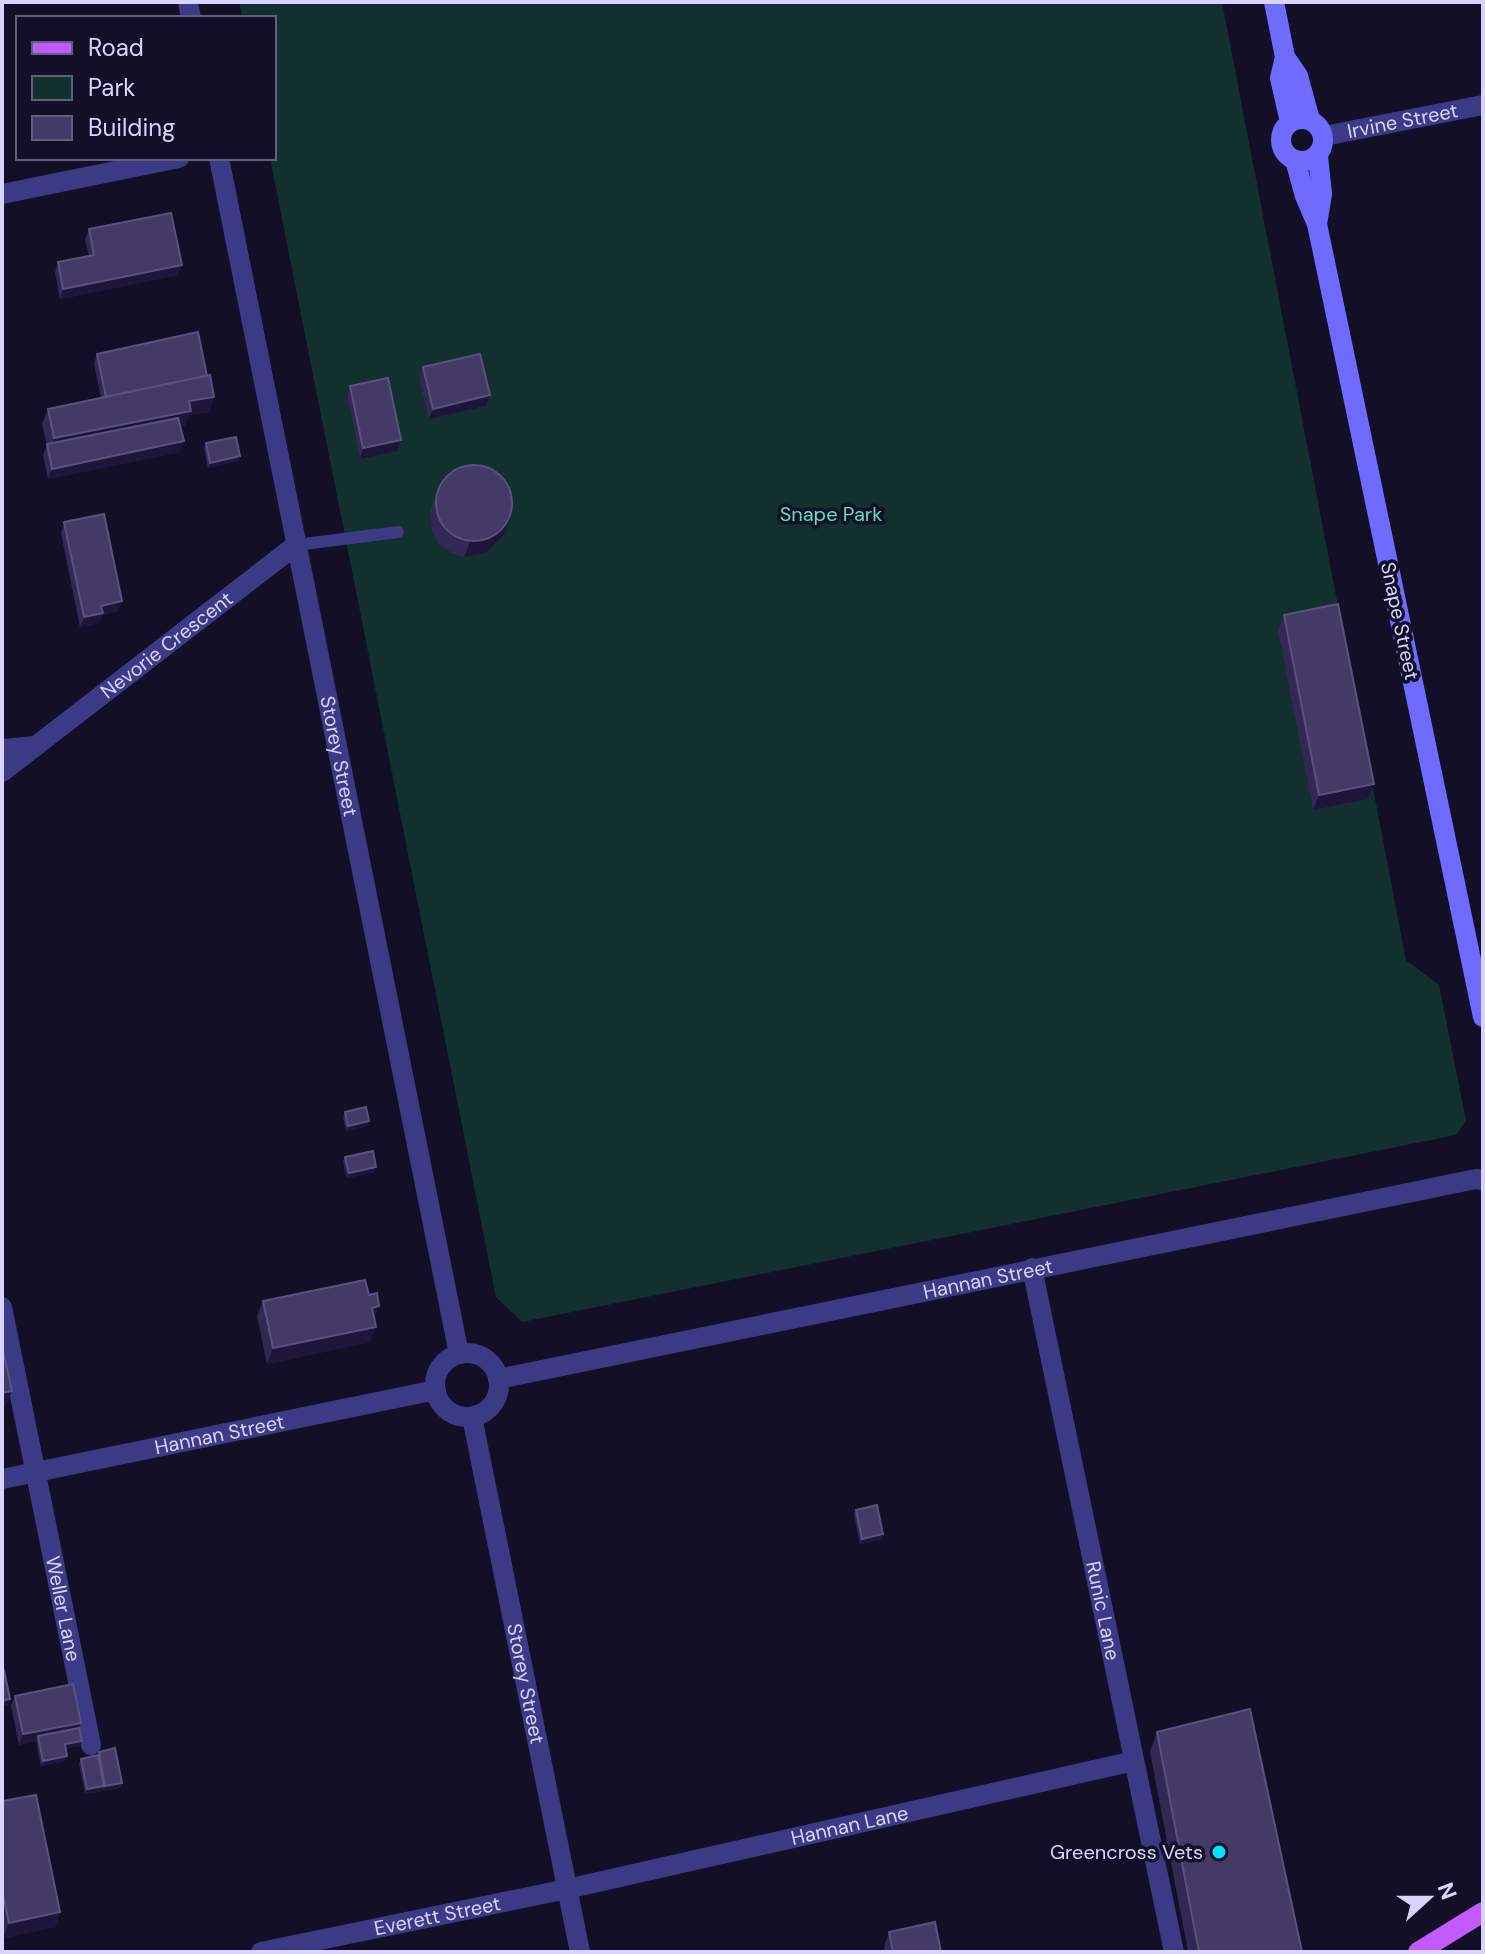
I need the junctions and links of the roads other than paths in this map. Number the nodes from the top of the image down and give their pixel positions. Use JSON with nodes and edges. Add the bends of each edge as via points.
{"nodes":[{"id":1,"x":1274,"y":2,"type":"edge"},
{"id":2,"x":1483,"y":105,"type":"edge"},
{"id":3,"x":1310,"y":134,"type":"junction"},
{"id":4,"x":169,"y":160,"type":"edge"},
{"id":5,"x":219,"y":160,"type":"edge"},
{"id":6,"x":1295,"y":160,"type":"junction"},
{"id":7,"x":2,"y":194,"type":"edge"},
{"id":8,"x":1317,"y":224,"type":"junction"},
{"id":9,"x":398,"y":532,"type":"dead end"},
{"id":10,"x":296,"y":545,"type":"junction"},
{"id":11,"x":36,"y":746,"type":"junction"},
{"id":12,"x":2,"y":749,"type":"edge"},
{"id":13,"x":2,"y":772,"type":"edge"},
{"id":14,"x":1483,"y":1017,"type":"edge"},
{"id":15,"x":1481,"y":1178,"type":"edge"},
{"id":16,"x":1032,"y":1268,"type":"junction"},
{"id":17,"x":2,"y":1307,"type":"edge"},
{"id":18,"x":459,"y":1354,"type":"junction"},
{"id":19,"x":498,"y":1379,"type":"junction"},
{"id":20,"x":436,"y":1390,"type":"junction"},
{"id":21,"x":472,"y":1417,"type":"junction"},
{"id":22,"x":35,"y":1472,"type":"junction"},
{"id":23,"x":2,"y":1479,"type":"edge"},
{"id":24,"x":91,"y":1745,"type":"dead end"},
{"id":25,"x":1134,"y":1761,"type":"junction"},
{"id":26,"x":567,"y":1889,"type":"junction"},
{"id":27,"x":1483,"y":1912,"type":"edge"},
{"id":28,"x":261,"y":1952,"type":"edge"},
{"id":29,"x":580,"y":1952,"type":"edge"},
{"id":30,"x":1174,"y":1952,"type":"edge"},
{"id":31,"x":1418,"y":1952,"type":"edge"}],
"edges":[{"from":1,"to":3,"type":"street","name":"Snape Street"},
{"from":2,"to":3,"type":"street","name":"Irvine Street"},
{"from":3,"to":6,"type":"street","via":[[1305,162]]},
{"from":3,"to":6,"type":"street","name":"Snape Street","via":[[1282,134],[1282,148]]},
{"from":3,"to":8,"type":"street","name":"Snape Street","via":[[1322,194]]},
{"from":4,"to":7,"type":"street"},
{"from":5,"to":10,"type":"street","name":"Storey Street"},
{"from":6,"to":8,"type":"street","name":"Snape Street"},
{"from":8,"to":14,"type":"street","name":"Snape Street"},
{"from":9,"to":10,"type":"lane"},
{"from":10,"to":11,"type":"street","name":"Nevorie Crescent"},
{"from":10,"to":18,"type":"street","name":"Storey Street"},
{"from":11,"to":12,"type":"street"},
{"from":11,"to":13,"type":"street","name":"Nevorie Crescent"},
{"from":15,"to":16,"type":"street","name":"Hannan Street"},
{"from":16,"to":19,"type":"street","name":"Hannan Street"},
{"from":16,"to":25,"type":"street","name":"Runic Lane"},
{"from":17,"to":22,"type":"street"},
{"from":18,"to":19,"type":"street","via":[[484,1359]]},
{"from":18,"to":20,"type":"street","via":[[441,1368]]},
{"from":19,"to":21,"type":"street","via":[[493,1404]]},
{"from":20,"to":21,"type":"street","via":[[448,1411]]},
{"from":20,"to":22,"type":"street","name":"Hannan Street"},
{"from":21,"to":26,"type":"street","name":"Storey Street"},
{"from":22,"to":23,"type":"street","name":"Hannan Street"},
{"from":22,"to":24,"type":"street","name":"Weller Lane"},
{"from":25,"to":26,"type":"street","name":"Hannan Lane"},
{"from":25,"to":30,"type":"street","name":"Runic Lane"},
{"from":26,"to":28,"type":"street","name":"Everett Street"},
{"from":26,"to":29,"type":"street","name":"Storey Street"},
{"from":27,"to":31,"type":"main road"}]}
